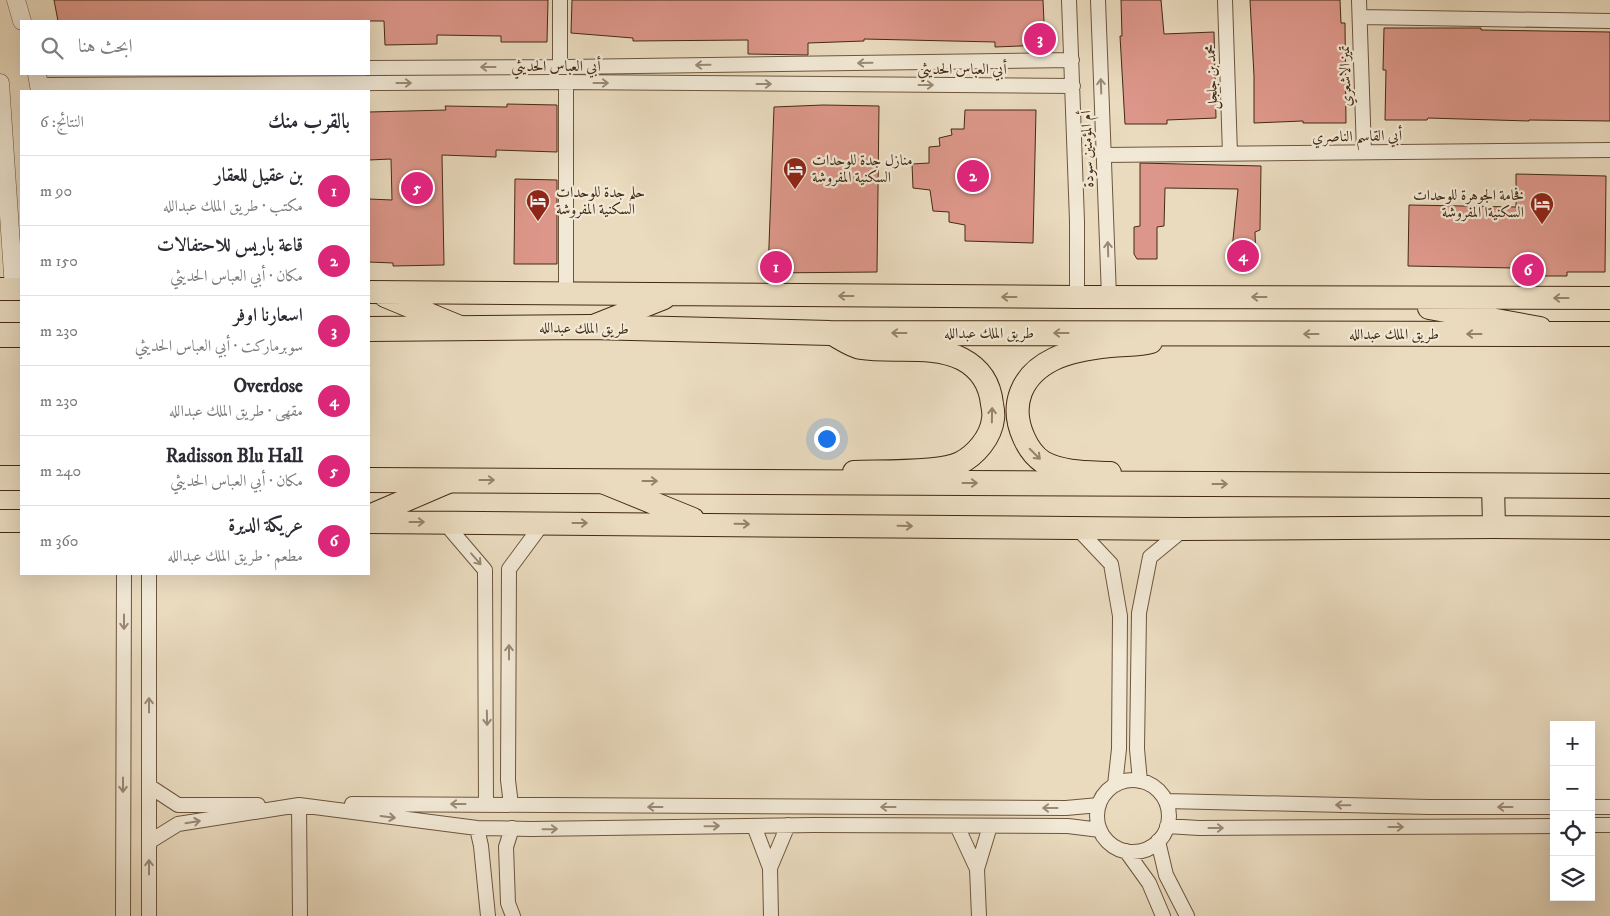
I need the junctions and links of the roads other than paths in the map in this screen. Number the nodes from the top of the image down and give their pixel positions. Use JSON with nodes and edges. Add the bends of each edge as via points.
{"nodes":[{"id":1,"x":16,"y":0,"type":"edge"},
{"id":2,"x":560,"y":0,"type":"edge"},
{"id":3,"x":1069,"y":0,"type":"edge"},
{"id":4,"x":1098,"y":0,"type":"edge"},
{"id":5,"x":1225,"y":0,"type":"edge"},
{"id":6,"x":1359,"y":0,"type":"edge"},
{"id":7,"x":1360,"y":17,"type":"junction"},
{"id":8,"x":22,"y":20,"type":"edge"},
{"id":9,"x":1610,"y":21,"type":"edge"},
{"id":10,"x":1072,"y":60,"type":"junction"},
{"id":11,"x":560,"y":67,"type":"junction"},
{"id":12,"x":370,"y":68,"type":"edge"},
{"id":13,"x":566,"y":82,"type":"junction"},
{"id":14,"x":0,"y":83,"type":"edge"},
{"id":15,"x":39,"y":83,"type":"edge"},
{"id":16,"x":1073,"y":86,"type":"junction"},
{"id":17,"x":1610,"y":150,"type":"edge"},
{"id":18,"x":1364,"y":152,"type":"junction"},
{"id":19,"x":1230,"y":154,"type":"junction"},
{"id":20,"x":1104,"y":155,"type":"junction"},
{"id":21,"x":16,"y":231,"type":"edge"},
{"id":22,"x":12,"y":289,"type":"edge"},
{"id":23,"x":372,"y":292,"type":"edge"},
{"id":24,"x":566,"y":294,"type":"junction"},
{"id":25,"x":674,"y":294,"type":"junction"},
{"id":26,"x":1077,"y":297,"type":"junction"},
{"id":27,"x":1110,"y":297,"type":"junction"},
{"id":28,"x":1370,"y":297,"type":"junction"},
{"id":29,"x":1610,"y":298,"type":"edge"},
{"id":30,"x":460,"y":327,"type":"junction"},
{"id":31,"x":590,"y":327,"type":"junction"},
{"id":32,"x":370,"y":329,"type":"edge"},
{"id":33,"x":830,"y":333,"type":"junction"},
{"id":34,"x":1176,"y":334,"type":"junction"},
{"id":35,"x":1574,"y":334,"type":"junction"},
{"id":36,"x":1610,"y":334,"type":"edge"},
{"id":37,"x":0,"y":335,"type":"edge"},
{"id":38,"x":20,"y":336,"type":"edge"},
{"id":39,"x":20,"y":336,"type":"edge"},
{"id":40,"x":0,"y":339,"type":"edge"},
{"id":41,"x":0,"y":477,"type":"edge"},
{"id":42,"x":20,"y":478,"type":"edge"},
{"id":43,"x":370,"y":480,"type":"edge"},
{"id":44,"x":453,"y":480,"type":"junction"},
{"id":45,"x":599,"y":481,"type":"junction"},
{"id":46,"x":817,"y":482,"type":"junction"},
{"id":47,"x":1180,"y":484,"type":"junction"},
{"id":48,"x":1493,"y":485,"type":"junction"},
{"id":49,"x":1610,"y":486,"type":"edge"},
{"id":50,"x":370,"y":516,"type":"edge"},
{"id":51,"x":0,"y":521,"type":"edge"},
{"id":52,"x":20,"y":521,"type":"edge"},
{"id":53,"x":370,"y":522,"type":"edge"},
{"id":54,"x":444,"y":522,"type":"junction"},
{"id":55,"x":543,"y":523,"type":"junction"},
{"id":56,"x":705,"y":524,"type":"junction"},
{"id":57,"x":1494,"y":527,"type":"junction"},
{"id":58,"x":1077,"y":528,"type":"junction"},
{"id":59,"x":1610,"y":528,"type":"edge"},
{"id":60,"x":1184,"y":529,"type":"junction"},
{"id":61,"x":124,"y":575,"type":"edge"},
{"id":62,"x":149,"y":575,"type":"edge"},
{"id":63,"x":1140,"y":780,"type":"junction"},
{"id":64,"x":1115,"y":785,"type":"junction"},
{"id":65,"x":149,"y":786,"type":"junction"},
{"id":66,"x":1166,"y":801,"type":"junction"},
{"id":67,"x":299,"y":805,"type":"junction"},
{"id":68,"x":486,"y":805,"type":"junction"},
{"id":69,"x":1099,"y":805,"type":"junction"},
{"id":70,"x":511,"y":806,"type":"junction"},
{"id":71,"x":1550,"y":807,"type":"edge"},
{"id":72,"x":1595,"y":807,"type":"edge"},
{"id":73,"x":1610,"y":808,"type":"edge"},
{"id":74,"x":788,"y":825,"type":"junction"},
{"id":75,"x":1610,"y":825,"type":"edge"},
{"id":76,"x":754,"y":826,"type":"junction"},
{"id":77,"x":957,"y":826,"type":"junction"},
{"id":78,"x":990,"y":826,"type":"junction"},
{"id":79,"x":1167,"y":826,"type":"junction"},
{"id":80,"x":1550,"y":826,"type":"edge"},
{"id":81,"x":1595,"y":826,"type":"edge"},
{"id":82,"x":477,"y":828,"type":"junction"},
{"id":83,"x":512,"y":828,"type":"junction"},
{"id":84,"x":1100,"y":830,"type":"junction"},
{"id":85,"x":1158,"y":841,"type":"junction"},
{"id":86,"x":149,"y":842,"type":"junction"},
{"id":87,"x":1126,"y":850,"type":"junction"},
{"id":88,"x":770,"y":868,"type":"junction"},
{"id":89,"x":977,"y":869,"type":"junction"},
{"id":90,"x":123,"y":916,"type":"edge"},
{"id":91,"x":149,"y":916,"type":"edge"},
{"id":92,"x":300,"y":916,"type":"edge"},
{"id":93,"x":488,"y":916,"type":"edge"},
{"id":94,"x":513,"y":916,"type":"edge"},
{"id":95,"x":771,"y":916,"type":"edge"},
{"id":96,"x":979,"y":916,"type":"edge"},
{"id":97,"x":1163,"y":916,"type":"edge"},
{"id":98,"x":1187,"y":916,"type":"edge"}],
"edges":[{"from":1,"to":8,"type":"street"},
{"from":2,"to":11,"type":"street"},
{"from":3,"to":10,"type":"street","name":"أم المؤمنين سودة"},
{"from":20,"to":4,"type":"street","name":"أم المؤمنين سودة","one_way":true},
{"from":5,"to":19,"type":"street","name":"محمد بن جلجل"},
{"from":6,"to":7,"type":"street","name":"تميز الاشعري"},
{"from":7,"to":9,"type":"street"},
{"from":7,"to":18,"type":"street","name":"تميز الاشعري"},
{"from":10,"to":11,"type":"street","name":"أبي العباس الحديثي","one_way":true},
{"from":10,"to":16,"type":"street","name":"أم المؤمنين سودة"},
{"from":11,"to":12,"type":"street","name":"أبي العباس الحديثي","one_way":true},
{"from":15,"to":13,"type":"street","name":"أبي العباس الحديثي","one_way":true},
{"from":13,"to":16,"type":"street","name":"أبي العباس الحديثي","one_way":true},
{"from":13,"to":24,"type":"street"},
{"from":14,"to":21,"type":"street"},
{"from":16,"to":26,"type":"street","name":"أم المؤمنين سودة"},
{"from":17,"to":18,"type":"street","name":"أبي القاسم الناصري"},
{"from":18,"to":19,"type":"street","name":"أبي القاسم الناصري"},
{"from":19,"to":20,"type":"street","name":"أبي القاسم الناصري"},
{"from":27,"to":20,"type":"street","name":"أم المؤمنين سودة","one_way":true},
{"from":21,"to":22,"type":"street"},
{"from":23,"to":24,"type":"main road"},
{"from":23,"to":30,"type":"main road"},
{"from":24,"to":25,"type":"main road"},
{"from":26,"to":25,"type":"main road","one_way":true},
{"from":25,"to":31,"type":"main road"},
{"from":26,"to":27,"type":"main road"},
{"from":28,"to":27,"type":"main road","one_way":true},
{"from":29,"to":28,"type":"main road","one_way":true},
{"from":28,"to":35,"type":"main road"},
{"from":30,"to":31,"type":"highway","name":"طريق الملك عبدالله"},
{"from":30,"to":32,"type":"highway","name":"طريق الملك عبدالله"},
{"from":31,"to":33,"type":"highway","name":"طريق الملك عبدالله"},
{"from":34,"to":33,"type":"highway","name":"طريق الملك عبدالله","one_way":true},
{"from":46,"to":33,"type":"main road","one_way":true,"via":[[854,472],[959,464],[975,453],[988,437],[994,419],[988,383],[978,370],[961,359],[916,349],[858,348]]},
{"from":35,"to":34,"type":"highway","name":"طريق الملك عبدالله","one_way":true},
{"from":34,"to":47,"type":"main road","one_way":true,"via":[[1144,344],[1092,349],[1054,358],[1029,378],[1017,401],[1017,416],[1028,447],[1041,460],[1056,468],[1163,474]]},
{"from":35,"to":36,"type":"highway","name":"طريق الملك عبدالله"},
{"from":37,"to":38,"type":"highway"},
{"from":39,"to":40,"type":"main road"},
{"from":41,"to":42,"type":"highway"},
{"from":43,"to":44,"type":"highway"},
{"from":44,"to":45,"type":"highway","one_way":true},
{"from":44,"to":50,"type":"main road"},
{"from":45,"to":46,"type":"highway","one_way":true},
{"from":45,"to":56,"type":"main road"},
{"from":46,"to":47,"type":"highway","one_way":true},
{"from":47,"to":48,"type":"highway","one_way":true},
{"from":48,"to":49,"type":"highway"},
{"from":48,"to":57,"type":"main road"},
{"from":51,"to":52,"type":"main road"},
{"from":53,"to":54,"type":"main road","one_way":true},
{"from":54,"to":55,"type":"main road"},
{"from":54,"to":68,"type":"street","one_way":true,"via":[[485,570]]},
{"from":55,"to":56,"type":"main road","one_way":true},
{"from":70,"to":55,"type":"street","one_way":true,"via":[[508,780],[510,569]]},
{"from":56,"to":58,"type":"main road","one_way":true},
{"from":57,"to":59,"type":"main road"},
{"from":57,"to":60,"type":"main road"},
{"from":58,"to":60,"type":"main road"},
{"from":58,"to":64,"type":"street","via":[[1111,564],[1120,616],[1119,749]]},
{"from":60,"to":63,"type":"street","via":[[1150,557],[1139,613],[1137,749]]},
{"from":61,"to":90,"type":"street","one_way":true},
{"from":65,"to":62,"type":"street","one_way":true},
{"from":63,"to":64,"type":"street"},
{"from":63,"to":66,"type":"street","via":[[1155,788]]},
{"from":64,"to":69,"type":"street","via":[[1102,797]]},
{"from":68,"to":65,"type":"street","one_way":true,"via":[[178,805]]},
{"from":65,"to":86,"type":"street"},
{"from":71,"to":66,"type":"street","one_way":true},
{"from":66,"to":79,"type":"street"},
{"from":67,"to":82,"type":"street","one_way":true},
{"from":86,"to":67,"type":"street","one_way":true,"via":[[178,824]]},
{"from":67,"to":92,"type":"street"},
{"from":68,"to":70,"type":"street"},
{"from":69,"to":70,"type":"street","one_way":true,"via":[[1066,808]]},
{"from":69,"to":84,"type":"street"},
{"from":72,"to":73,"type":"street"},
{"from":74,"to":76,"type":"street"},
{"from":74,"to":77,"type":"street"},
{"from":74,"to":88,"type":"street"},
{"from":75,"to":81,"type":"street"},
{"from":83,"to":76,"type":"street","one_way":true},
{"from":76,"to":88,"type":"street"},
{"from":77,"to":78,"type":"street"},
{"from":77,"to":89,"type":"street"},
{"from":78,"to":84,"type":"street","via":[[1068,826]]},
{"from":78,"to":89,"type":"street"},
{"from":79,"to":80,"type":"street","one_way":true},
{"from":79,"to":85,"type":"street"},
{"from":82,"to":83,"type":"street"},
{"from":82,"to":93,"type":"street"},
{"from":83,"to":94,"type":"street","via":[[506,847],[508,903]]},
{"from":84,"to":87,"type":"street","via":[[1111,844]]},
{"from":85,"to":87,"type":"street","via":[[1143,850]]},
{"from":85,"to":98,"type":"street","via":[[1166,875]]},
{"from":91,"to":86,"type":"street","one_way":true},
{"from":87,"to":97,"type":"street","via":[[1149,883]]},
{"from":88,"to":95,"type":"street"},
{"from":89,"to":96,"type":"street"}]}
